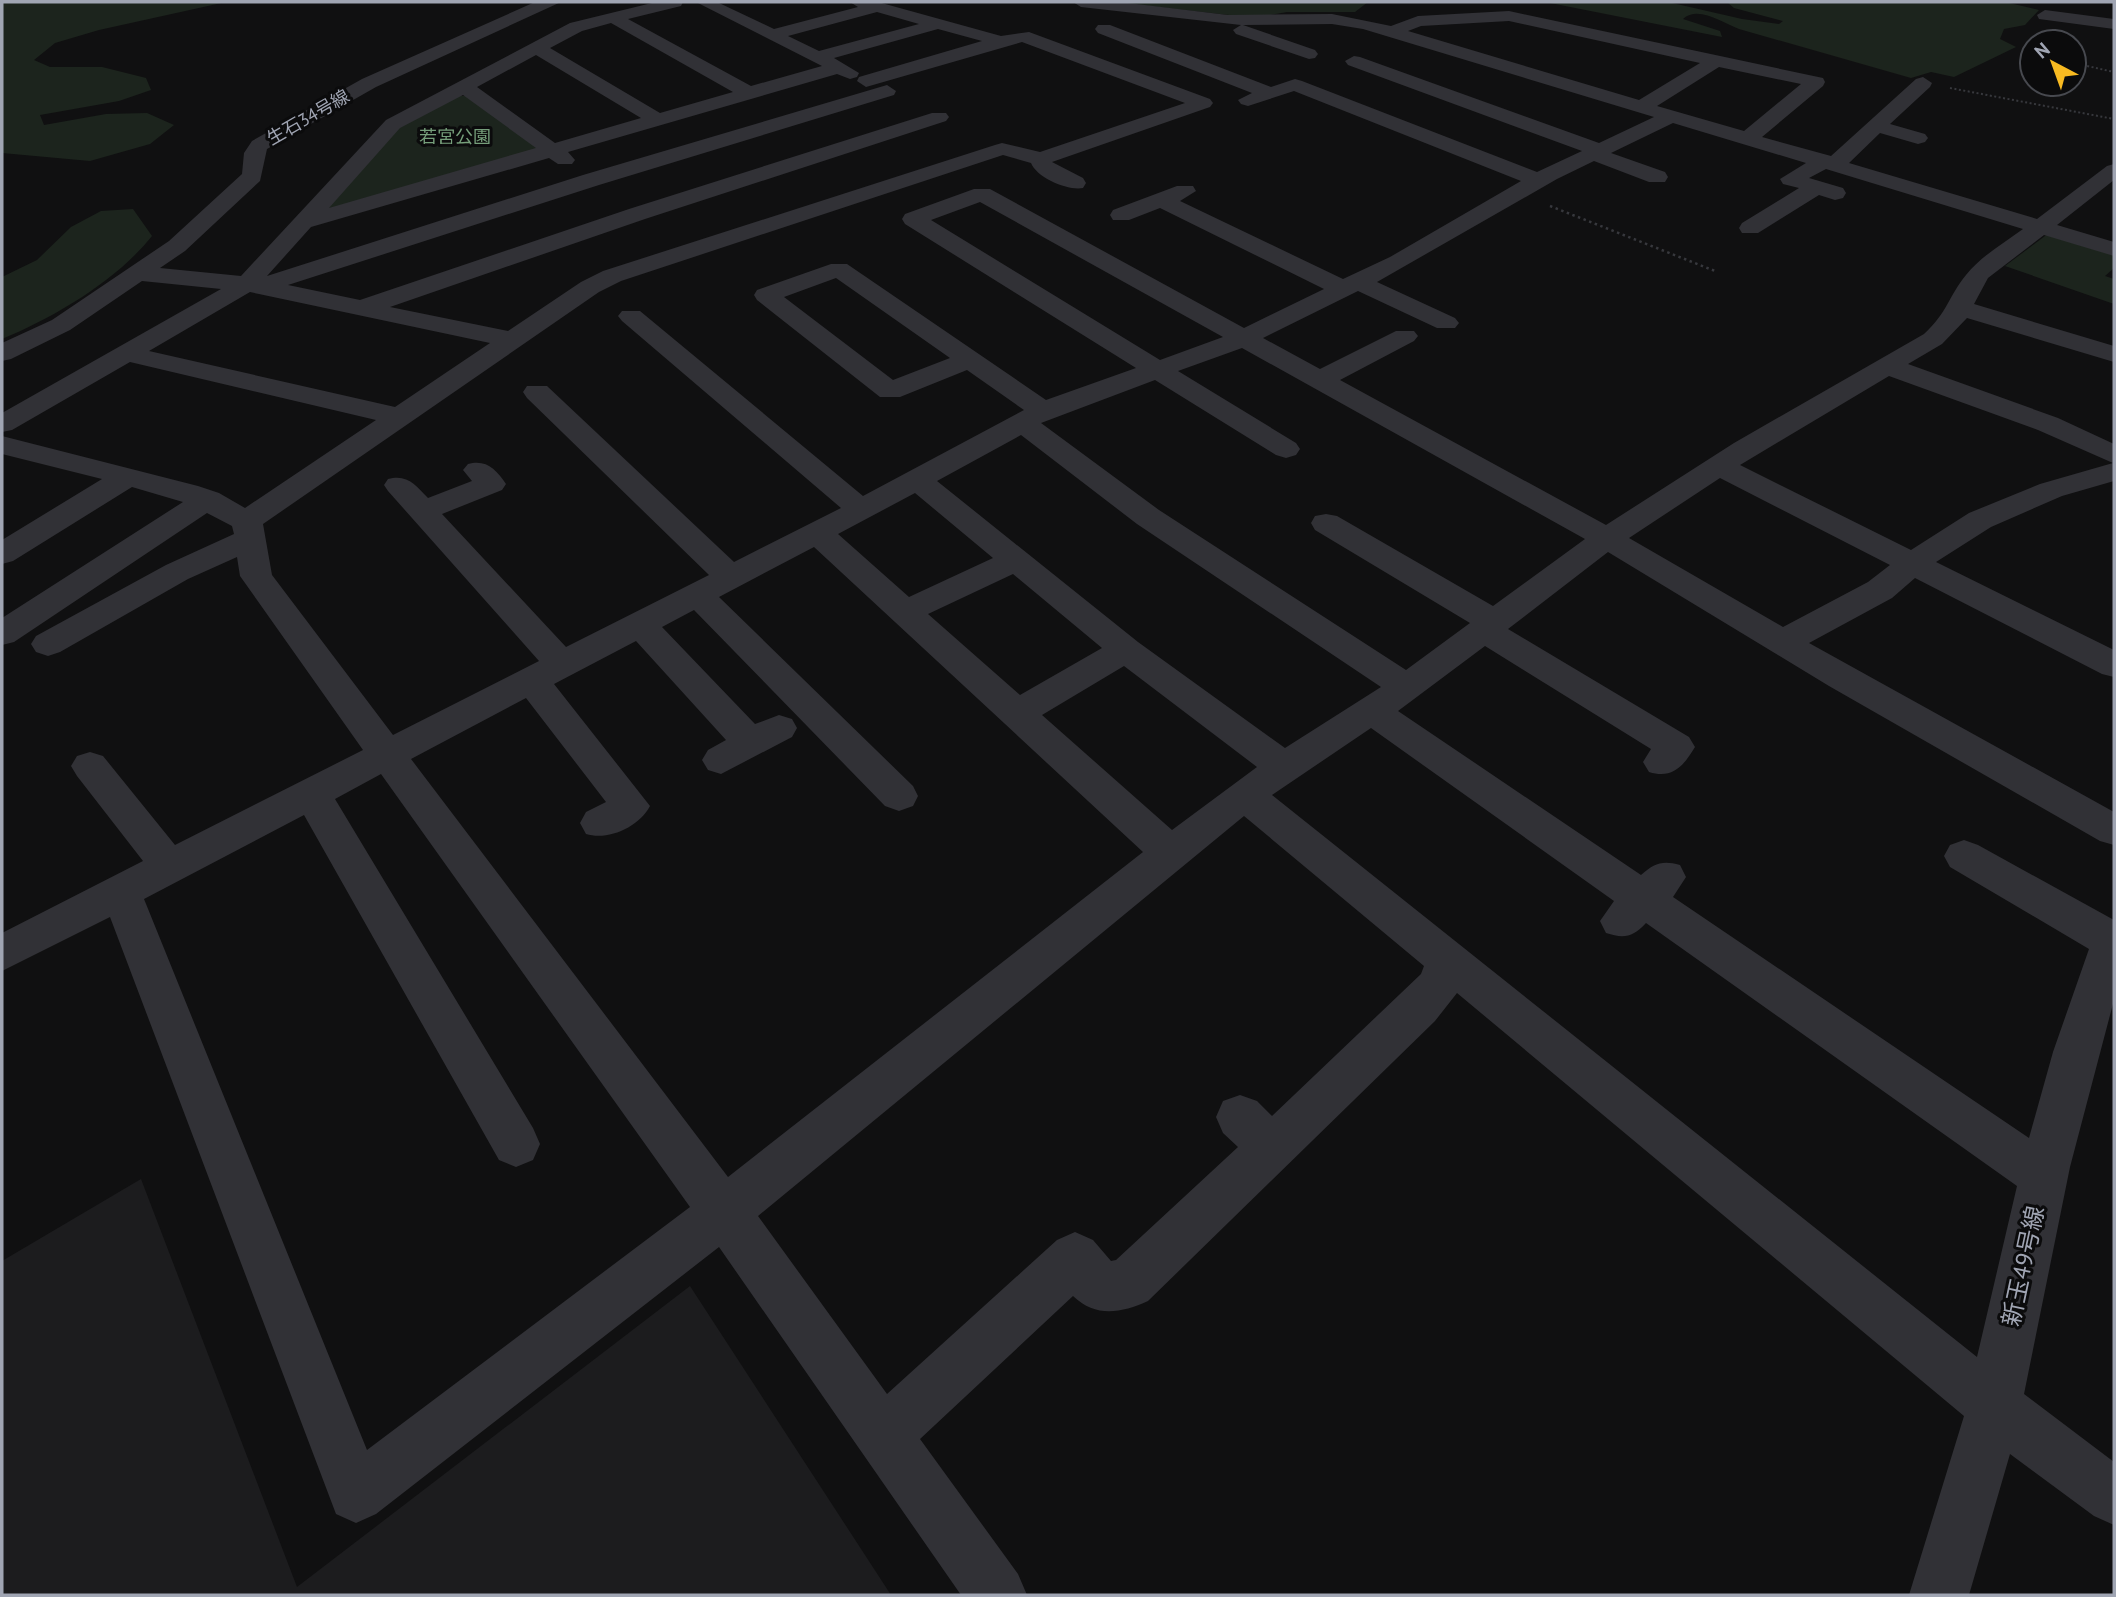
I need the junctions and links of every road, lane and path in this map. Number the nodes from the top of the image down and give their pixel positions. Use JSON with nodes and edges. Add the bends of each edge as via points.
{"nodes":[{"id":1,"x":553,"y":2,"type":"edge"},
{"id":2,"x":675,"y":2,"type":"edge"},
{"id":3,"x":704,"y":2,"type":"edge"},
{"id":4,"x":1081,"y":2,"type":"edge"},
{"id":5,"x":868,"y":4,"type":"edge"},
{"id":6,"x":1146,"y":11,"type":"junction"},
{"id":7,"x":2045,"y":15,"type":"dead end"},
{"id":8,"x":612,"y":17,"type":"junction"},
{"id":9,"x":1228,"y":20,"type":"junction"},
{"id":10,"x":1535,"y":21,"type":"junction"},
{"id":11,"x":938,"y":24,"type":"junction"},
{"id":12,"x":2114,"y":24,"type":"edge"},
{"id":13,"x":1393,"y":32,"type":"junction"},
{"id":14,"x":1512,"y":32,"type":"dead end"},
{"id":15,"x":1091,"y":34,"type":"junction"},
{"id":16,"x":772,"y":35,"type":"junction"},
{"id":17,"x":1624,"y":39,"type":"junction"},
{"id":18,"x":1001,"y":41,"type":"junction"},
{"id":19,"x":1490,"y":43,"type":"dead end"},
{"id":20,"x":1050,"y":45,"type":"junction"},
{"id":21,"x":537,"y":48,"type":"junction"},
{"id":22,"x":1599,"y":52,"type":"dead end"},
{"id":23,"x":1308,"y":54,"type":"dead end"},
{"id":24,"x":1468,"y":54,"type":"junction"},
{"id":25,"x":818,"y":57,"type":"junction"},
{"id":26,"x":1717,"y":60,"type":"junction"},
{"id":27,"x":1354,"y":61,"type":"dead end"},
{"id":28,"x":1575,"y":65,"type":"dead end"},
{"id":29,"x":2088,"y":66,"type":"edge"},
{"id":30,"x":839,"y":67,"type":"junction"},
{"id":31,"x":2114,"y":72,"type":"edge"},
{"id":32,"x":1550,"y":78,"type":"junction"},
{"id":33,"x":866,"y":81,"type":"junction"},
{"id":34,"x":1923,"y":83,"type":"joint"},
{"id":35,"x":462,"y":88,"type":"junction"},
{"id":36,"x":887,"y":91,"type":"junction"},
{"id":37,"x":749,"y":93,"type":"junction"},
{"id":38,"x":1260,"y":96,"type":"junction"},
{"id":39,"x":1907,"y":98,"type":"junction"},
{"id":40,"x":1930,"y":103,"type":"dead end"},
{"id":41,"x":1286,"y":105,"type":"dead end"},
{"id":42,"x":1643,"y":106,"type":"junction"},
{"id":43,"x":1488,"y":109,"type":"junction"},
{"id":44,"x":1674,"y":115,"type":"junction"},
{"id":45,"x":939,"y":117,"type":"junction"},
{"id":46,"x":2114,"y":118,"type":"edge"},
{"id":47,"x":656,"y":119,"type":"junction"},
{"id":48,"x":1876,"y":126,"type":"junction"},
{"id":49,"x":960,"y":127,"type":"dead end"},
{"id":50,"x":981,"y":138,"type":"dead end"},
{"id":51,"x":1748,"y":138,"type":"junction"},
{"id":52,"x":1918,"y":138,"type":"dead end"},
{"id":53,"x":550,"y":149,"type":"junction"},
{"id":54,"x":1002,"y":149,"type":"junction"},
{"id":55,"x":1596,"y":151,"type":"junction"},
{"id":56,"x":1041,"y":159,"type":"junction"},
{"id":57,"x":1830,"y":162,"type":"junction"},
{"id":58,"x":1907,"y":163,"type":"dead end"},
{"id":59,"x":2114,"y":170,"type":"edge"},
{"id":60,"x":1657,"y":177,"type":"dead end"},
{"id":61,"x":591,"y":180,"type":"junction"},
{"id":62,"x":1888,"y":180,"type":"junction"},
{"id":63,"x":1075,"y":183,"type":"dead end"},
{"id":64,"x":1528,"y":186,"type":"junction"},
{"id":65,"x":1192,"y":188,"type":"dead end"},
{"id":66,"x":1161,"y":200,"type":"junction"},
{"id":67,"x":637,"y":214,"type":"junction"},
{"id":68,"x":1121,"y":215,"type":"dead end"},
{"id":69,"x":304,"y":222,"type":"junction"},
{"id":70,"x":2040,"y":226,"type":"junction"},
{"id":71,"x":1782,"y":231,"type":"dead end"},
{"id":72,"x":2114,"y":249,"type":"edge"},
{"id":73,"x":688,"y":251,"type":"junction"},
{"id":74,"x":1715,"y":271,"type":"dead end"},
{"id":75,"x":137,"y":273,"type":"junction"},
{"id":76,"x":253,"y":286,"type":"junction"},
{"id":77,"x":1351,"y":286,"type":"junction"},
{"id":78,"x":362,"y":308,"type":"junction"},
{"id":79,"x":1960,"y":308,"type":"junction"},
{"id":80,"x":631,"y":316,"type":"dead end"},
{"id":81,"x":1446,"y":323,"type":"dead end"},
{"id":82,"x":1405,"y":336,"type":"dead end"},
{"id":83,"x":1241,"y":339,"type":"junction"},
{"id":84,"x":512,"y":340,"type":"junction"},
{"id":85,"x":2,"y":353,"type":"edge"},
{"id":86,"x":126,"y":353,"type":"junction"},
{"id":87,"x":2114,"y":354,"type":"edge"},
{"id":88,"x":969,"y":360,"type":"junction"},
{"id":89,"x":1888,"y":366,"type":"junction"},
{"id":90,"x":1155,"y":369,"type":"junction"},
{"id":91,"x":1318,"y":381,"type":"junction"},
{"id":92,"x":537,"y":392,"type":"dead end"},
{"id":93,"x":1032,"y":417,"type":"junction"},
{"id":94,"x":400,"y":418,"type":"junction"},
{"id":95,"x":1255,"y":430,"type":"junction"},
{"id":96,"x":7,"y":446,"type":"edge"},
{"id":97,"x":1224,"y":446,"type":"dead end"},
{"id":98,"x":1286,"y":449,"type":"dead end"},
{"id":99,"x":2114,"y":455,"type":"edge"},
{"id":100,"x":1719,"y":466,"type":"junction"},
{"id":101,"x":478,"y":470,"type":"dead end"},
{"id":102,"x":2114,"y":472,"type":"edge"},
{"id":103,"x":129,"y":476,"type":"junction"},
{"id":104,"x":917,"y":480,"type":"junction"},
{"id":105,"x":399,"y":485,"type":"dead end"},
{"id":106,"x":208,"y":499,"type":"junction"},
{"id":107,"x":861,"y":510,"type":"junction"},
{"id":108,"x":423,"y":511,"type":"junction"},
{"id":109,"x":1326,"y":523,"type":"dead end"},
{"id":110,"x":249,"y":529,"type":"junction"},
{"id":111,"x":817,"y":532,"type":"junction"},
{"id":112,"x":1606,"y":538,"type":"junction"},
{"id":113,"x":2,"y":554,"type":"edge"},
{"id":114,"x":1015,"y":560,"type":"junction"},
{"id":115,"x":1913,"y":563,"type":"junction"},
{"id":116,"x":729,"y":576,"type":"junction"},
{"id":117,"x":696,"y":593,"type":"junction"},
{"id":118,"x":905,"y":612,"type":"junction"},
{"id":119,"x":639,"y":623,"type":"junction"},
{"id":120,"x":1489,"y":626,"type":"junction"},
{"id":121,"x":2,"y":634,"type":"edge"},
{"id":122,"x":1783,"y":642,"type":"junction"},
{"id":123,"x":48,"y":644,"type":"dead end"},
{"id":124,"x":1126,"y":650,"type":"junction"},
{"id":125,"x":2114,"y":664,"type":"edge"},
{"id":126,"x":546,"y":672,"type":"junction"},
{"id":127,"x":1407,"y":687,"type":"junction"},
{"id":128,"x":1372,"y":711,"type":"junction"},
{"id":129,"x":1017,"y":713,"type":"junction"},
{"id":130,"x":750,"y":743,"type":"dead end"},
{"id":131,"x":389,"y":754,"type":"junction"},
{"id":132,"x":1662,"y":762,"type":"dead end"},
{"id":133,"x":90,"y":766,"type":"dead end"},
{"id":134,"x":1285,"y":768,"type":"junction"},
{"id":135,"x":312,"y":794,"type":"junction"},
{"id":136,"x":1244,"y":794,"type":"junction"},
{"id":137,"x":899,"y":796,"type":"dead end"},
{"id":138,"x":600,"y":823,"type":"dead end"},
{"id":139,"x":2114,"y":830,"type":"edge"},
{"id":140,"x":1171,"y":853,"type":"junction"},
{"id":141,"x":1964,"y":856,"type":"dead end"},
{"id":142,"x":170,"y":867,"type":"junction"},
{"id":143,"x":121,"y":892,"type":"junction"},
{"id":144,"x":2114,"y":940,"type":"edge"},
{"id":145,"x":2,"y":953,"type":"edge"},
{"id":146,"x":1448,"y":960,"type":"junction"},
{"id":147,"x":516,"y":1144,"type":"dead end"},
{"id":148,"x":2042,"y":1175,"type":"junction"},
{"id":149,"x":724,"y":1212,"type":"junction"},
{"id":150,"x":1994,"y":1405,"type":"junction"},
{"id":151,"x":883,"y":1436,"type":"junction"},
{"id":152,"x":2114,"y":1496,"type":"edge"},
{"id":153,"x":997,"y":1595,"type":"edge"},
{"id":154,"x":1939,"y":1595,"type":"edge"}],
"edges":[{"from":1,"to":75,"type":"street","name":"生石34号線","via":[[369,83],[259,145],[252,176],[177,246]]},
{"from":2,"to":8,"type":"street"},
{"from":3,"to":16,"type":"street"},
{"from":4,"to":6,"type":"street"},
{"from":5,"to":11,"type":"street"},
{"from":5,"to":16,"type":"street"},
{"from":6,"to":9,"type":"street"},
{"from":6,"to":15,"type":"street"},
{"from":7,"to":12,"type":"street"},
{"from":8,"to":21,"type":"street","via":[[576,27]]},
{"from":8,"to":37,"type":"street"},
{"from":9,"to":13,"type":"street","via":[[1332,19]]},
{"from":9,"to":23,"type":"street","via":[[1229,25]]},
{"from":10,"to":13,"type":"street","via":[[1509,16],[1418,21]]},
{"from":10,"to":14,"type":"street"},
{"from":10,"to":17,"type":"street"},
{"from":11,"to":18,"type":"street"},
{"from":11,"to":25,"type":"street"},
{"from":13,"to":24,"type":"street"},
{"from":15,"to":20,"type":"street"},
{"from":15,"to":38,"type":"street"},
{"from":16,"to":25,"type":"street"},
{"from":17,"to":22,"type":"street"},
{"from":17,"to":26,"type":"street"},
{"from":18,"to":20,"type":"street","via":[[1023,36]]},
{"from":18,"to":33,"type":"street"},
{"from":19,"to":24,"type":"street"},
{"from":20,"to":56,"type":"street","via":[[1203,103]]},
{"from":21,"to":35,"type":"street"},
{"from":21,"to":47,"type":"street"},
{"from":24,"to":32,"type":"street"},
{"from":25,"to":30,"type":"street"},
{"from":26,"to":42,"type":"street"},
{"from":26,"to":51,"type":"street","via":[[1816,82]]},
{"from":27,"to":43,"type":"street"},
{"from":28,"to":32,"type":"street"},
{"from":29,"to":31,"type":"path"},
{"from":30,"to":33,"type":"street"},
{"from":30,"to":37,"type":"street"},
{"from":32,"to":42,"type":"street"},
{"from":32,"to":43,"type":"street"},
{"from":33,"to":36,"type":"street"},
{"from":34,"to":39,"type":"street"},
{"from":34,"to":46,"type":"path"},
{"from":35,"to":53,"type":"street","via":[[474,92]]},
{"from":35,"to":69,"type":"street","via":[[387,128]]},
{"from":36,"to":45,"type":"street"},
{"from":36,"to":61,"type":"street"},
{"from":37,"to":47,"type":"street"},
{"from":38,"to":41,"type":"street"},
{"from":38,"to":64,"type":"street","via":[[1295,85]]},
{"from":39,"to":40,"type":"street"},
{"from":39,"to":48,"type":"street"},
{"from":42,"to":44,"type":"street"},
{"from":43,"to":55,"type":"street"},
{"from":44,"to":51,"type":"street"},
{"from":44,"to":55,"type":"street"},
{"from":45,"to":49,"type":"street"},
{"from":45,"to":67,"type":"street"},
{"from":47,"to":53,"type":"street"},
{"from":48,"to":52,"type":"street"},
{"from":48,"to":57,"type":"street"},
{"from":50,"to":54,"type":"street"},
{"from":51,"to":57,"type":"street"},
{"from":53,"to":61,"type":"street"},
{"from":53,"to":69,"type":"street"},
{"from":54,"to":56,"type":"street"},
{"from":54,"to":73,"type":"street"},
{"from":55,"to":60,"type":"street"},
{"from":55,"to":64,"type":"street"},
{"from":56,"to":63,"type":"street","via":[[1043,167]]},
{"from":57,"to":62,"type":"street"},
{"from":57,"to":71,"type":"street","via":[[1791,179],[1825,190],[1755,225]]},
{"from":58,"to":62,"type":"street"},
{"from":59,"to":70,"type":"street"},
{"from":61,"to":67,"type":"street"},
{"from":61,"to":76,"type":"street"},
{"from":62,"to":70,"type":"street"},
{"from":64,"to":74,"type":"path"},
{"from":64,"to":77,"type":"street"},
{"from":65,"to":66,"type":"street"},
{"from":66,"to":68,"type":"street"},
{"from":66,"to":77,"type":"street"},
{"from":67,"to":73,"type":"street"},
{"from":67,"to":78,"type":"street"},
{"from":69,"to":76,"type":"street"},
{"from":70,"to":72,"type":"street"},
{"from":70,"to":79,"type":"street","via":[[1980,273],[1964,291]]},
{"from":73,"to":84,"type":"street","via":[[590,286]]},
{"from":75,"to":76,"type":"street"},
{"from":75,"to":85,"type":"street","name":"生石34号線","via":[[61,325]]},
{"from":76,"to":78,"type":"street"},
{"from":76,"to":86,"type":"street"},
{"from":77,"to":81,"type":"street"},
{"from":77,"to":83,"type":"street"},
{"from":78,"to":84,"type":"street"},
{"from":79,"to":87,"type":"street"},
{"from":79,"to":89,"type":"street","via":[[1933,339]]},
{"from":80,"to":107,"type":"street"},
{"from":82,"to":91,"type":"street"},
{"from":83,"to":90,"type":"street"},
{"from":83,"to":90,"type":"street","via":[[982,194],[913,219]]},
{"from":83,"to":91,"type":"street"},
{"from":84,"to":94,"type":"street"},
{"from":86,"to":94,"type":"street"},
{"from":86,"to":96,"type":"street"},
{"from":88,"to":88,"type":"street","via":[[839,269],[766,295],[890,391]]},
{"from":88,"to":93,"type":"street"},
{"from":89,"to":99,"type":"street","via":[[2048,424]]},
{"from":89,"to":100,"type":"street"},
{"from":90,"to":93,"type":"street"},
{"from":90,"to":95,"type":"street"},
{"from":91,"to":112,"type":"street"},
{"from":92,"to":116,"type":"street"},
{"from":93,"to":104,"type":"street"},
{"from":93,"to":127,"type":"street","via":[[1148,517]]},
{"from":94,"to":110,"type":"street"},
{"from":95,"to":97,"type":"street"},
{"from":95,"to":98,"type":"street"},
{"from":96,"to":103,"type":"street"},
{"from":100,"to":112,"type":"street"},
{"from":100,"to":115,"type":"street"},
{"from":101,"to":108,"type":"street","via":[[491,484]]},
{"from":102,"to":115,"type":"street","via":[[2018,502],[1980,520]]},
{"from":103,"to":106,"type":"street"},
{"from":103,"to":113,"type":"street"},
{"from":104,"to":107,"type":"street"},
{"from":104,"to":114,"type":"street"},
{"from":105,"to":108,"type":"street"},
{"from":106,"to":110,"type":"street"},
{"from":106,"to":121,"type":"street"},
{"from":107,"to":111,"type":"street"},
{"from":108,"to":126,"type":"street"},
{"from":109,"to":120,"type":"street"},
{"from":110,"to":123,"type":"street"},
{"from":110,"to":131,"type":"street","via":[[256,576]]},
{"from":111,"to":116,"type":"street"},
{"from":111,"to":118,"type":"street"},
{"from":112,"to":120,"type":"street"},
{"from":112,"to":122,"type":"street"},
{"from":114,"to":118,"type":"street"},
{"from":114,"to":124,"type":"street"},
{"from":115,"to":122,"type":"street","via":[[1880,590]]},
{"from":115,"to":125,"type":"street"},
{"from":116,"to":117,"type":"street"},
{"from":117,"to":119,"type":"street"},
{"from":117,"to":137,"type":"street"},
{"from":118,"to":129,"type":"street"},
{"from":119,"to":126,"type":"street"},
{"from":119,"to":130,"type":"street"},
{"from":120,"to":127,"type":"street"},
{"from":120,"to":132,"type":"street","via":[[1676,747]]},
{"from":122,"to":139,"type":"street"},
{"from":124,"to":129,"type":"street"},
{"from":124,"to":134,"type":"street"},
{"from":126,"to":131,"type":"street"},
{"from":126,"to":138,"type":"street","via":[[631,806]]},
{"from":127,"to":128,"type":"street"},
{"from":128,"to":134,"type":"street"},
{"from":128,"to":148,"type":"street"},
{"from":129,"to":140,"type":"street"},
{"from":131,"to":135,"type":"street"},
{"from":131,"to":149,"type":"street"},
{"from":133,"to":142,"type":"street"},
{"from":134,"to":136,"type":"street"},
{"from":135,"to":142,"type":"street"},
{"from":135,"to":147,"type":"street"},
{"from":136,"to":140,"type":"street"},
{"from":136,"to":146,"type":"street"},
{"from":140,"to":149,"type":"street"},
{"from":141,"to":144,"type":"street"},
{"from":142,"to":143,"type":"street"},
{"from":143,"to":145,"type":"street"},
{"from":143,"to":149,"type":"street","via":[[356,1494]]},
{"from":144,"to":148,"type":"street","name":"新玉49号線","via":[[2094,991]]},
{"from":146,"to":150,"type":"street"},
{"from":146,"to":151,"type":"street","via":[[1439,985],[1419,1007],[1256,1132],[1130,1283],[1112,1289],[1098,1285],[1075,1258]]},
{"from":148,"to":150,"type":"street","name":"新玉49号線"},
{"from":149,"to":151,"type":"street"},
{"from":150,"to":152,"type":"street"},
{"from":150,"to":154,"type":"street","name":"新玉49号線"},
{"from":151,"to":153,"type":"street"}]}
